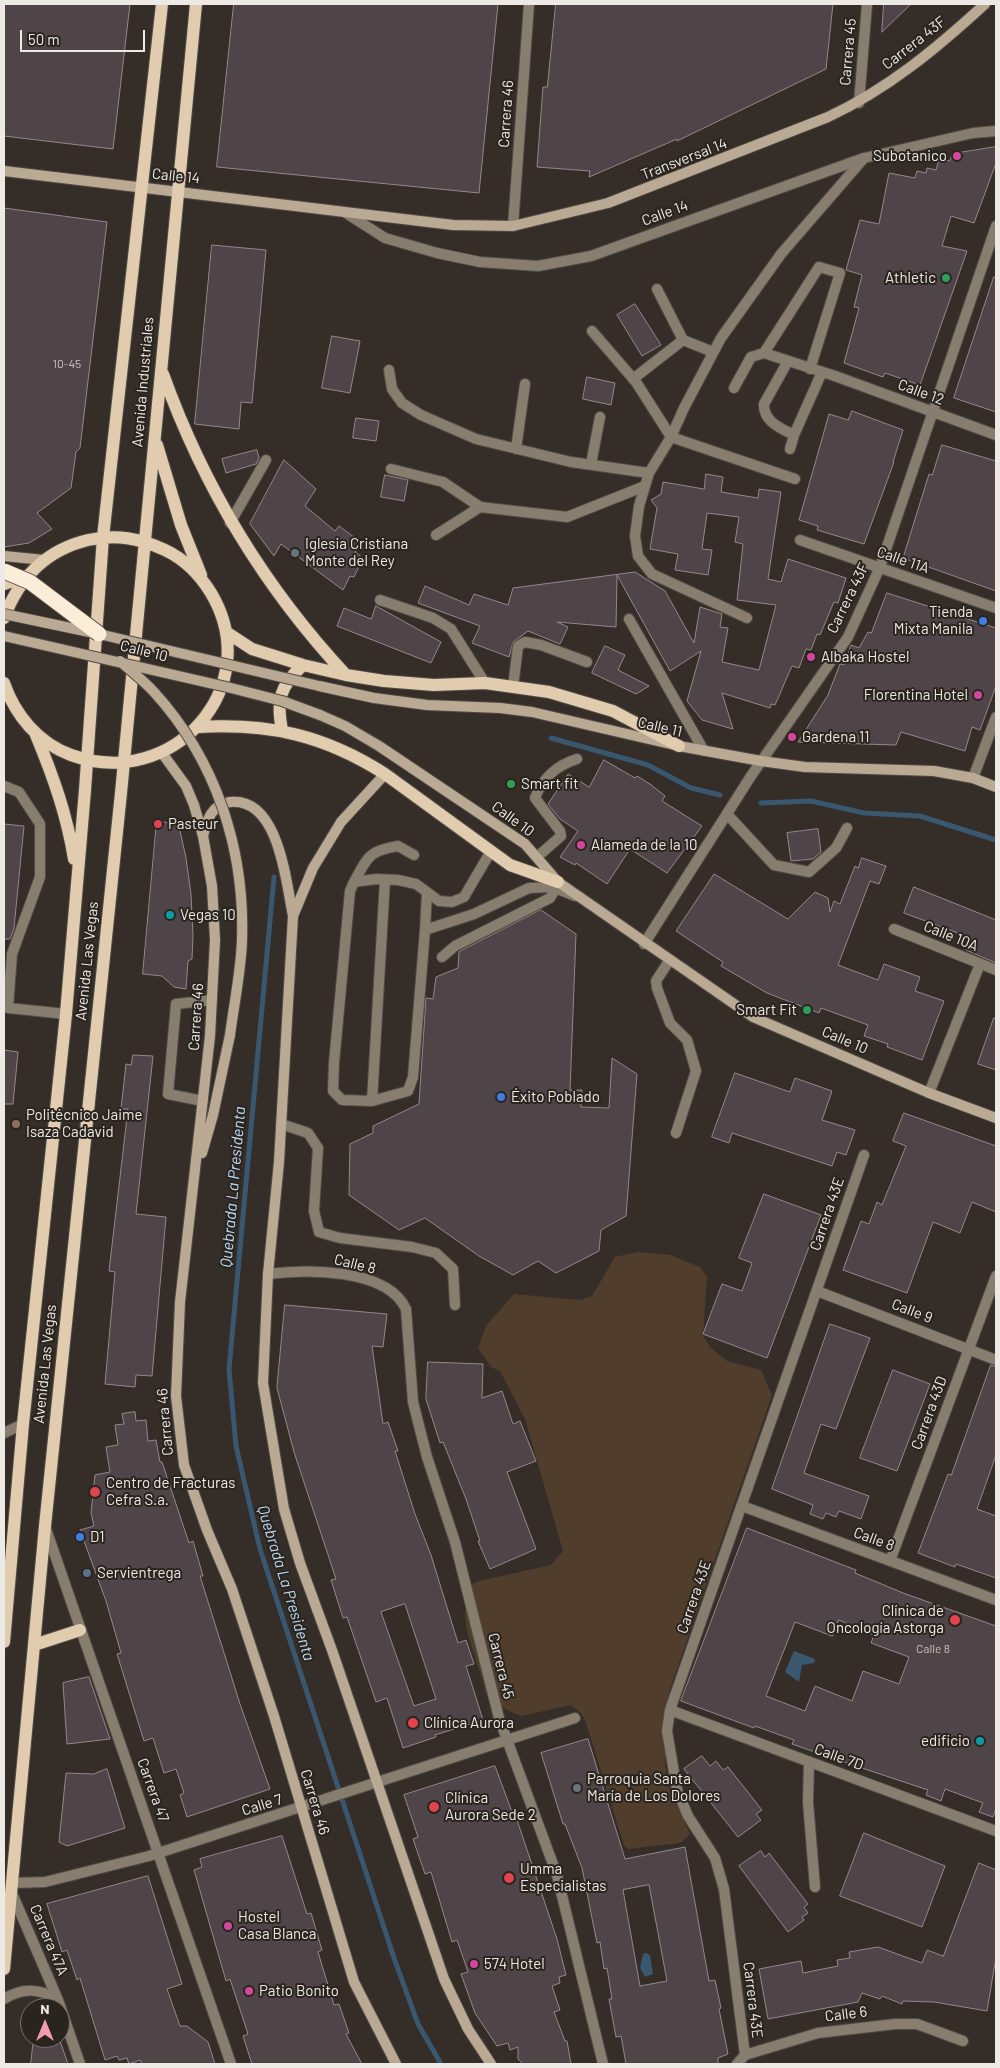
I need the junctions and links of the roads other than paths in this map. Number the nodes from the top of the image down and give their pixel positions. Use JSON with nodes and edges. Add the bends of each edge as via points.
{"nodes":[{"id":1,"x":162,"y":4,"type":"edge"},
{"id":2,"x":196,"y":4,"type":"edge"},
{"id":3,"x":529,"y":4,"type":"edge"},
{"id":4,"x":867,"y":4,"type":"edge"},
{"id":5,"x":985,"y":4,"type":"edge"},
{"id":6,"x":859,"y":103,"type":"junction"},
{"id":7,"x":996,"y":131,"type":"edge"},
{"id":8,"x":864,"y":158,"type":"junction"},
{"id":9,"x":4,"y":171,"type":"edge"},
{"id":10,"x":141,"y":188,"type":"junction"},
{"id":11,"x":177,"y":191,"type":"junction"},
{"id":12,"x":346,"y":213,"type":"junction"},
{"id":13,"x":513,"y":226,"type":"junction"},
{"id":14,"x":996,"y":226,"type":"edge"},
{"id":15,"x":657,"y":289,"type":"dead end"},
{"id":16,"x":592,"y":331,"type":"dead end"},
{"id":17,"x":683,"y":340,"type":"junction"},
{"id":18,"x":713,"y":352,"type":"junction"},
{"id":19,"x":764,"y":353,"type":"junction"},
{"id":20,"x":788,"y":361,"type":"junction"},
{"id":21,"x":161,"y":369,"type":"junction"},
{"id":22,"x":810,"y":369,"type":"junction"},
{"id":23,"x":388,"y":370,"type":"dead end"},
{"id":24,"x":822,"y":372,"type":"junction"},
{"id":25,"x":633,"y":379,"type":"junction"},
{"id":26,"x":525,"y":384,"type":"dead end"},
{"id":27,"x":734,"y":388,"type":"dead end"},
{"id":28,"x":931,"y":412,"type":"junction"},
{"id":29,"x":600,"y":417,"type":"dead end"},
{"id":30,"x":794,"y":435,"type":"junction"},
{"id":31,"x":996,"y":435,"type":"edge"},
{"id":32,"x":671,"y":437,"type":"junction"},
{"id":33,"x":154,"y":438,"type":"junction"},
{"id":34,"x":516,"y":449,"type":"junction"},
{"id":35,"x":790,"y":449,"type":"dead end"},
{"id":36,"x":266,"y":460,"type":"dead end"},
{"id":37,"x":591,"y":464,"type":"junction"},
{"id":38,"x":391,"y":468,"type":"dead end"},
{"id":39,"x":649,"y":473,"type":"junction"},
{"id":40,"x":795,"y":479,"type":"dead end"},
{"id":41,"x":645,"y":486,"type":"junction"},
{"id":42,"x":480,"y":507,"type":"junction"},
{"id":43,"x":230,"y":523,"type":"junction"},
{"id":44,"x":436,"y":535,"type":"dead end"},
{"id":45,"x":103,"y":537,"type":"junction"},
{"id":46,"x":800,"y":540,"type":"dead end"},
{"id":47,"x":145,"y":541,"type":"junction"},
{"id":48,"x":4,"y":556,"type":"edge"},
{"id":49,"x":44,"y":560,"type":"junction"},
{"id":50,"x":880,"y":567,"type":"junction"},
{"id":51,"x":4,"y":571,"type":"edge"},
{"id":52,"x":27,"y":576,"type":"junction"},
{"id":53,"x":204,"y":582,"type":"junction"},
{"id":54,"x":4,"y":584,"type":"edge"},
{"id":55,"x":380,"y":600,"type":"dead end"},
{"id":56,"x":996,"y":608,"type":"edge"},
{"id":57,"x":4,"y":614,"type":"edge"},
{"id":58,"x":4,"y":618,"type":"edge"},
{"id":59,"x":747,"y":618,"type":"dead end"},
{"id":60,"x":628,"y":619,"type":"dead end"},
{"id":61,"x":226,"y":632,"type":"junction"},
{"id":62,"x":99,"y":634,"type":"junction"},
{"id":63,"x":4,"y":636,"type":"edge"},
{"id":64,"x":120,"y":661,"type":"junction"},
{"id":65,"x":588,"y":662,"type":"dead end"},
{"id":66,"x":302,"y":665,"type":"junction"},
{"id":67,"x":346,"y":674,"type":"junction"},
{"id":68,"x":4,"y":683,"type":"edge"},
{"id":69,"x":485,"y":683,"type":"junction"},
{"id":70,"x":319,"y":686,"type":"joint"},
{"id":71,"x":513,"y":687,"type":"junction"},
{"id":72,"x":6,"y":695,"type":"edge"},
{"id":73,"x":996,"y":717,"type":"edge"},
{"id":74,"x":198,"y":727,"type":"junction"},
{"id":75,"x":282,"y":730,"type":"junction"},
{"id":76,"x":36,"y":734,"type":"junction"},
{"id":77,"x":679,"y":746,"type":"junction"},
{"id":78,"x":704,"y":751,"type":"junction"},
{"id":79,"x":162,"y":753,"type":"junction"},
{"id":80,"x":577,"y":758,"type":"dead end"},
{"id":81,"x":88,"y":761,"type":"junction"},
{"id":82,"x":761,"y":761,"type":"junction"},
{"id":83,"x":124,"y":764,"type":"junction"},
{"id":84,"x":385,"y":774,"type":"junction"},
{"id":85,"x":973,"y":778,"type":"junction"},
{"id":86,"x":4,"y":786,"type":"edge"},
{"id":87,"x":996,"y":787,"type":"edge"},
{"id":88,"x":727,"y":814,"type":"junction"},
{"id":89,"x":847,"y":828,"type":"dead end"},
{"id":90,"x":202,"y":836,"type":"junction"},
{"id":91,"x":491,"y":850,"type":"junction"},
{"id":92,"x":414,"y":855,"type":"dead end"},
{"id":93,"x":536,"y":857,"type":"junction"},
{"id":94,"x":78,"y":879,"type":"junction"},
{"id":95,"x":386,"y":880,"type":"junction"},
{"id":96,"x":354,"y":882,"type":"junction"},
{"id":97,"x":557,"y":885,"type":"junction"},
{"id":98,"x":427,"y":892,"type":"junction"},
{"id":99,"x":293,"y":916,"type":"junction"},
{"id":100,"x":894,"y":929,"type":"dead end"},
{"id":101,"x":425,"y":930,"type":"junction"},
{"id":102,"x":644,"y":944,"type":"junction"},
{"id":103,"x":442,"y":957,"type":"dead end"},
{"id":104,"x":669,"y":961,"type":"junction"},
{"id":105,"x":980,"y":964,"type":"junction"},
{"id":106,"x":996,"y":970,"type":"edge"},
{"id":107,"x":212,"y":1000,"type":"junction"},
{"id":108,"x":66,"y":1014,"type":"junction"},
{"id":109,"x":929,"y":1093,"type":"junction"},
{"id":110,"x":372,"y":1100,"type":"junction"},
{"id":111,"x":203,"y":1101,"type":"junction"},
{"id":112,"x":996,"y":1118,"type":"edge"},
{"id":113,"x":281,"y":1124,"type":"junction"},
{"id":114,"x":676,"y":1133,"type":"dead end"},
{"id":115,"x":864,"y":1154,"type":"dead end"},
{"id":116,"x":194,"y":1182,"type":"junction"},
{"id":117,"x":268,"y":1274,"type":"junction"},
{"id":118,"x":996,"y":1276,"type":"edge"},
{"id":119,"x":817,"y":1291,"type":"junction"},
{"id":120,"x":456,"y":1305,"type":"dead end"},
{"id":121,"x":408,"y":1328,"type":"joint"},
{"id":122,"x":969,"y":1350,"type":"junction"},
{"id":123,"x":996,"y":1360,"type":"edge"},
{"id":124,"x":23,"y":1424,"type":"junction"},
{"id":125,"x":4,"y":1433,"type":"edge"},
{"id":126,"x":742,"y":1506,"type":"junction"},
{"id":127,"x":45,"y":1526,"type":"junction"},
{"id":128,"x":890,"y":1561,"type":"junction"},
{"id":129,"x":996,"y":1600,"type":"edge"},
{"id":130,"x":80,"y":1630,"type":"junction"},
{"id":131,"x":4,"y":1642,"type":"edge"},
{"id":132,"x":34,"y":1645,"type":"junction"},
{"id":133,"x":670,"y":1710,"type":"junction"},
{"id":134,"x":574,"y":1718,"type":"dead end"},
{"id":135,"x":507,"y":1741,"type":"junction"},
{"id":136,"x":809,"y":1762,"type":"junction"},
{"id":137,"x":377,"y":1783,"type":"junction"},
{"id":138,"x":302,"y":1808,"type":"junction"},
{"id":139,"x":996,"y":1831,"type":"edge"},
{"id":140,"x":160,"y":1853,"type":"junction"},
{"id":141,"x":11,"y":1887,"type":"junction"},
{"id":142,"x":815,"y":1887,"type":"dead end"},
{"id":143,"x":4,"y":1969,"type":"edge"},
{"id":144,"x":55,"y":1998,"type":"edge"},
{"id":145,"x":57,"y":1998,"type":"edge"},
{"id":146,"x":4,"y":1999,"type":"edge"},
{"id":147,"x":70,"y":2035,"type":"edge"},
{"id":148,"x":963,"y":2041,"type":"dead end"},
{"id":149,"x":745,"y":2055,"type":"junction"},
{"id":150,"x":80,"y":2064,"type":"edge"},
{"id":151,"x":231,"y":2064,"type":"edge"},
{"id":152,"x":396,"y":2064,"type":"edge"},
{"id":153,"x":492,"y":2064,"type":"edge"},
{"id":154,"x":603,"y":2064,"type":"edge"},
{"id":155,"x":737,"y":2064,"type":"edge"}],
"edges":[{"from":1,"to":10,"type":"main road","name":"Avenida Industriales"},
{"from":2,"to":11,"type":"main road","name":"Avenida Industriales"},
{"from":3,"to":13,"type":"street","name":"Carrera 46"},
{"from":4,"to":6,"type":"street","name":"Carrera 45"},
{"from":5,"to":6,"type":"street","name":"Carrera 43F","via":[[914,66]]},
{"from":6,"to":13,"type":"street","name":"Transversal 14","via":[[708,166],[608,203]]},
{"from":7,"to":8,"type":"street","name":"Calle 14","via":[[973,133]]},
{"from":8,"to":12,"type":"street","name":"Calle 14","via":[[591,256],[538,266],[480,262],[437,254],[385,238]]},
{"from":8,"to":18,"type":"street","via":[[781,254]]},
{"from":9,"to":10,"type":"street","name":"Calle 14"},
{"from":10,"to":11,"type":"street","name":"Calle 14"},
{"from":10,"to":45,"type":"main road","name":"Avenida Industriales"},
{"from":11,"to":12,"type":"street","name":"Calle 14"},
{"from":11,"to":21,"type":"main road","name":"Avenida Industriales"},
{"from":12,"to":13,"type":"street","name":"Calle 14","via":[[453,225]]},
{"from":14,"to":28,"type":"street","name":"Carrera 43F"},
{"from":15,"to":17,"type":"street"},
{"from":16,"to":25,"type":"street"},
{"from":17,"to":18,"type":"street"},
{"from":17,"to":25,"type":"street"},
{"from":18,"to":32,"type":"street"},
{"from":19,"to":20,"type":"street","name":"Calle 12"},
{"from":19,"to":22,"type":"street","via":[[819,267],[840,273]]},
{"from":19,"to":27,"type":"street","via":[[751,357]]},
{"from":20,"to":22,"type":"street","name":"Calle 12"},
{"from":20,"to":30,"type":"street","via":[[764,404],[764,412]]},
{"from":21,"to":33,"type":"main road","name":"Avenida Industriales"},
{"from":21,"to":43,"type":"main road","via":[[194,454]]},
{"from":22,"to":24,"type":"street","name":"Calle 12"},
{"from":23,"to":34,"type":"street","via":[[392,389],[402,403],[421,415],[476,439]]},
{"from":24,"to":28,"type":"street","name":"Calle 12"},
{"from":24,"to":30,"type":"street"},
{"from":25,"to":32,"type":"street"},
{"from":26,"to":34,"type":"street"},
{"from":28,"to":31,"type":"street","name":"Calle 12"},
{"from":28,"to":50,"type":"street","name":"Carrera 43F"},
{"from":29,"to":37,"type":"street"},
{"from":30,"to":35,"type":"street"},
{"from":32,"to":39,"type":"street"},
{"from":32,"to":40,"type":"street"},
{"from":33,"to":47,"type":"main road","name":"Avenida Industriales"},
{"from":33,"to":53,"type":"main road","via":[[181,525]]},
{"from":34,"to":37,"type":"street"},
{"from":36,"to":43,"type":"street"},
{"from":37,"to":39,"type":"street"},
{"from":38,"to":42,"type":"street","via":[[443,482]]},
{"from":39,"to":41,"type":"street"},
{"from":41,"to":42,"type":"street","via":[[567,517]]},
{"from":41,"to":59,"type":"street","via":[[635,536],[638,556],[652,574]]},
{"from":42,"to":44,"type":"street"},
{"from":43,"to":67,"type":"main road","via":[[273,588]]},
{"from":45,"to":47,"type":"main road"},
{"from":45,"to":49,"type":"main road","via":[[72,544]]},
{"from":45,"to":81,"type":"main road","name":"Avenida Industriales"},
{"from":46,"to":50,"type":"street","name":"Calle 11A"},
{"from":47,"to":53,"type":"main road","via":[[178,556]]},
{"from":47,"to":83,"type":"main road","name":"Avenida Industriales"},
{"from":48,"to":49,"type":"street"},
{"from":49,"to":52,"type":"main road"},
{"from":50,"to":56,"type":"street","name":"Calle 11A"},
{"from":50,"to":82,"type":"street","name":"Carrera 43F","via":[[848,636]]},
{"from":51,"to":62,"type":"highway","bridge":true,"via":[[30,582]]},
{"from":52,"to":54,"type":"main road"},
{"from":52,"to":58,"type":"main road","via":[[11,598]]},
{"from":53,"to":61,"type":"main road","via":[[218,605]]},
{"from":55,"to":69,"type":"street","via":[[433,618],[451,629]]},
{"from":57,"to":62,"type":"street","name":"Calle 10","bridge":true},
{"from":60,"to":78,"type":"street"},
{"from":61,"to":66,"type":"main road","via":[[252,649]]},
{"from":61,"to":74,"type":"main road","via":[[227,666],[217,699]]},
{"from":62,"to":70,"type":"street","name":"Calle 10","bridge":true},
{"from":63,"to":64,"type":"street","name":"Calle 10","bridge":true},
{"from":64,"to":93,"type":"street","name":"Calle 10","bridge":true,"via":[[282,701],[345,726],[525,844]]},
{"from":64,"to":116,"type":"street","bridge":true,"via":[[154,692],[206,766],[224,808],[236,852],[242,897],[242,942],[230,1035],[213,1115]]},
{"from":65,"to":71,"type":"street","via":[[525,642],[518,646]]},
{"from":66,"to":67,"type":"main road"},
{"from":66,"to":75,"type":"main road","via":[[280,694],[278,712]]},
{"from":67,"to":69,"type":"main road","via":[[434,685]]},
{"from":68,"to":72,"type":"main road"},
{"from":69,"to":71,"type":"main road"},
{"from":70,"to":77,"type":"street","name":"Calle 11","via":[[426,705],[532,712]]},
{"from":71,"to":77,"type":"main road","via":[[549,692],[613,711]]},
{"from":72,"to":76,"type":"main road"},
{"from":73,"to":85,"type":"street"},
{"from":74,"to":75,"type":"main road","via":[[229,725]]},
{"from":74,"to":79,"type":"main road"},
{"from":75,"to":84,"type":"main road","via":[[320,740]]},
{"from":76,"to":81,"type":"main road","via":[[60,751]]},
{"from":76,"to":94,"type":"main road","via":[[69,826]]},
{"from":77,"to":78,"type":"street","name":"Calle 11"},
{"from":78,"to":82,"type":"street","name":"Calle 11"},
{"from":79,"to":83,"type":"main road"},
{"from":79,"to":90,"type":"street","name":"Carrera 46","via":[[186,786]]},
{"from":80,"to":93,"type":"street","via":[[550,774],[539,787],[535,798],[561,836]]},
{"from":81,"to":83,"type":"main road"},
{"from":81,"to":94,"type":"main road","name":"Avenida Las Vegas"},
{"from":82,"to":85,"type":"street","name":"Calle 11","via":[[805,767],[908,769]]},
{"from":82,"to":88,"type":"street","name":"Carrera 43F"},
{"from":83,"to":127,"type":"main road","name":"Avenida Las Vegas"},
{"from":84,"to":91,"type":"main road"},
{"from":84,"to":99,"type":"street","via":[[341,822],[313,868]]},
{"from":85,"to":87,"type":"street","name":"Calle 11"},
{"from":86,"to":108,"type":"street","via":[[19,792],[40,824],[40,878],[12,954],[8,1008]]},
{"from":88,"to":89,"type":"street","via":[[774,864],[809,872],[836,848]]},
{"from":88,"to":102,"type":"street","name":"Carrera 43F"},
{"from":90,"to":99,"type":"street","via":[[209,814],[224,803],[240,801],[256,808],[269,825],[276,842]]},
{"from":90,"to":107,"type":"street","name":"Carrera 46","via":[[212,886]]},
{"from":91,"to":97,"type":"main road","via":[[510,864]]},
{"from":91,"to":98,"type":"street","via":[[464,897],[446,902]]},
{"from":92,"to":96,"type":"street","via":[[398,846],[383,849],[368,857]]},
{"from":93,"to":97,"type":"street","name":"Calle 10"},
{"from":94,"to":108,"type":"main road","name":"Avenida Las Vegas"},
{"from":95,"to":96,"type":"street"},
{"from":95,"to":98,"type":"street","via":[[416,884]]},
{"from":95,"to":110,"type":"street"},
{"from":96,"to":110,"type":"street","via":[[350,891],[333,1091],[342,1100]]},
{"from":97,"to":101,"type":"street","via":[[528,888],[474,914]]},
{"from":97,"to":102,"type":"street","name":"Calle 10"},
{"from":97,"to":103,"type":"street","via":[[550,898],[455,946]]},
{"from":98,"to":101,"type":"street"},
{"from":99,"to":113,"type":"street"},
{"from":100,"to":105,"type":"street","name":"Calle 10A"},
{"from":101,"to":110,"type":"street","via":[[408,1092]]},
{"from":102,"to":104,"type":"street","name":"Calle 10"},
{"from":104,"to":109,"type":"street","name":"Calle 10","via":[[753,1017]]},
{"from":104,"to":114,"type":"street","via":[[656,981],[657,988],[670,1023],[687,1040],[696,1070]]},
{"from":105,"to":106,"type":"street","name":"Calle 10A"},
{"from":105,"to":109,"type":"street"},
{"from":107,"to":111,"type":"street","name":"Carrera 46"},
{"from":107,"to":111,"type":"street","via":[[176,1004],[168,1094]]},
{"from":108,"to":124,"type":"main road","name":"Avenida Las Vegas"},
{"from":109,"to":112,"type":"street","name":"Calle 10"},
{"from":111,"to":116,"type":"street","name":"Carrera 46"},
{"from":113,"to":117,"type":"street"},
{"from":113,"to":120,"type":"street","via":[[308,1133],[318,1148],[314,1211],[319,1232],[436,1253],[453,1269]]},
{"from":115,"to":119,"type":"street","name":"Carrera 43E"},
{"from":116,"to":138,"type":"street","name":"Carrera 46","via":[[180,1302],[176,1396],[184,1465],[232,1589]]},
{"from":117,"to":121,"type":"street","name":"Calle 8","via":[[315,1270],[371,1282],[401,1298]]},
{"from":117,"to":137,"type":"street","via":[[263,1382],[284,1510]]},
{"from":118,"to":122,"type":"street","name":"Carrera 43D"},
{"from":119,"to":122,"type":"street","name":"Calle 9"},
{"from":119,"to":126,"type":"street","name":"Carrera 43E"},
{"from":121,"to":135,"type":"street","name":"Carrera 45","via":[[412,1402],[455,1542]]},
{"from":122,"to":123,"type":"street","name":"Calle 9"},
{"from":122,"to":128,"type":"street","name":"Carrera 43D"},
{"from":124,"to":125,"type":"street"},
{"from":124,"to":131,"type":"main road","name":"Avenida Las Vegas"},
{"from":126,"to":128,"type":"street","name":"Calle 8"},
{"from":126,"to":133,"type":"street","name":"Carrera 43E"},
{"from":127,"to":130,"type":"street","name":"Carrera 47"},
{"from":127,"to":132,"type":"main road","name":"Avenida Las Vegas"},
{"from":128,"to":129,"type":"street","name":"Calle 8"},
{"from":130,"to":132,"type":"main road"},
{"from":130,"to":140,"type":"street","name":"Carrera 47"},
{"from":132,"to":141,"type":"main road","name":"Avenida Las Vegas"},
{"from":133,"to":136,"type":"street","name":"Calle 7D"},
{"from":133,"to":149,"type":"street","name":"Carrera 43E","via":[[667,1731],[676,1790],[714,1858],[724,1889]]},
{"from":134,"to":135,"type":"street","name":"Calle 7"},
{"from":135,"to":137,"type":"street","name":"Calle 7"},
{"from":135,"to":154,"type":"street","name":"Carrera 45","via":[[558,1876]]},
{"from":136,"to":139,"type":"street","name":"Calle 7D"},
{"from":136,"to":142,"type":"street","via":[[808,1802]]},
{"from":137,"to":138,"type":"street","name":"Calle 7"},
{"from":137,"to":153,"type":"street","via":[[444,1979],[468,2029]]},
{"from":138,"to":140,"type":"street","name":"Calle 7"},
{"from":138,"to":152,"type":"street","name":"Carrera 46","via":[[354,1982]]},
{"from":140,"to":141,"type":"street","name":"Calle 7","via":[[45,1882]]},
{"from":140,"to":151,"type":"street","name":"Carrera 47"},
{"from":141,"to":143,"type":"main road","name":"Avenida Las Vegas"},
{"from":141,"to":145,"type":"street","name":"Carrera 47A"},
{"from":144,"to":146,"type":"street","name":"Carrera 47A","via":[[36,1990],[24,1990]]},
{"from":147,"to":150,"type":"street","name":"Carrera 47A"},
{"from":148,"to":149,"type":"street","name":"Calle 6","via":[[917,2024],[895,2024],[818,2033]]},
{"from":149,"to":155,"type":"street"}]}
